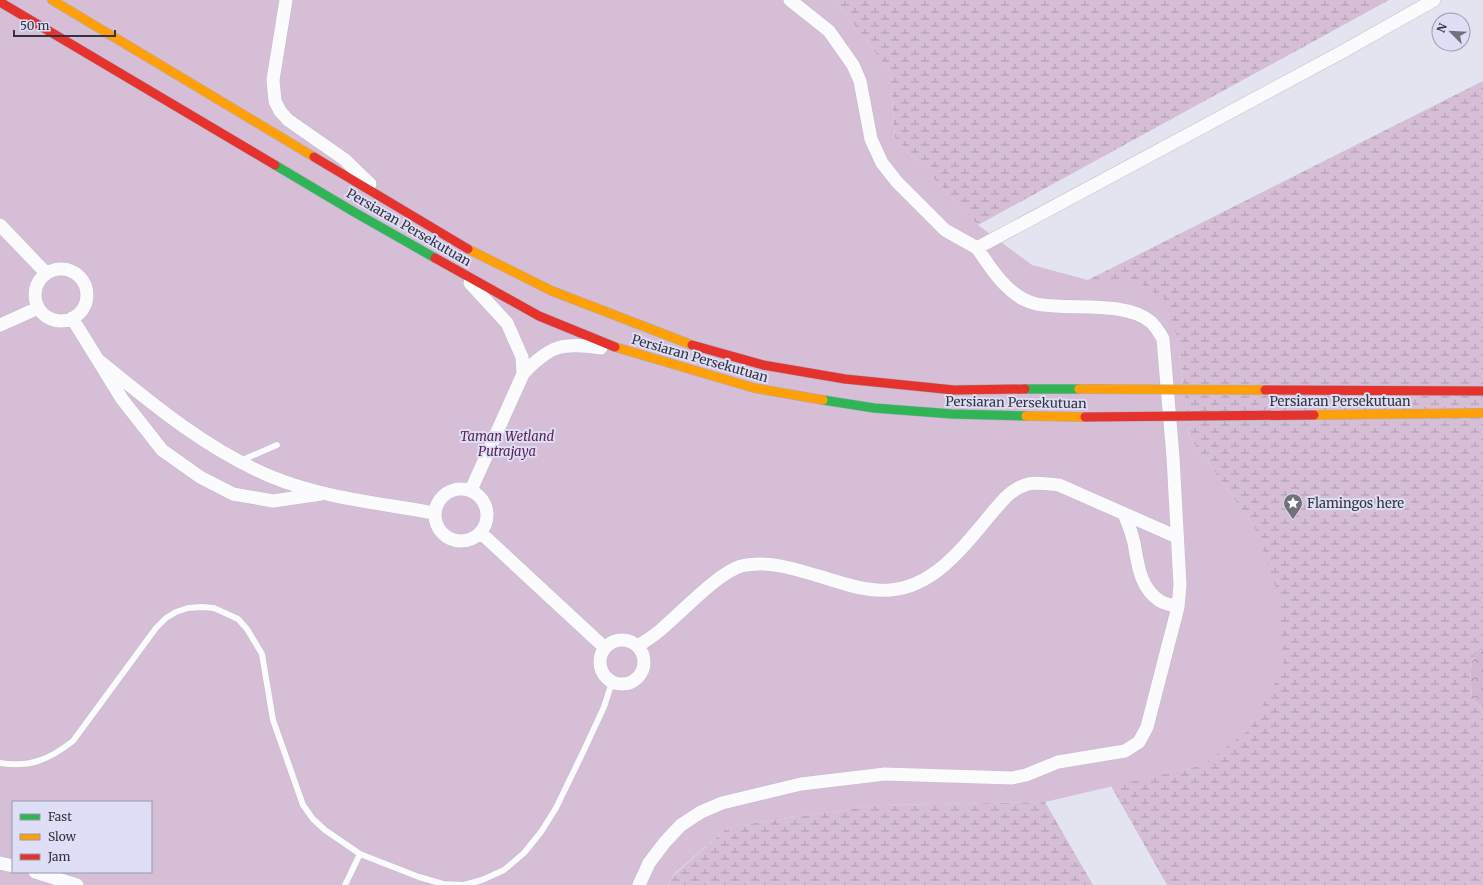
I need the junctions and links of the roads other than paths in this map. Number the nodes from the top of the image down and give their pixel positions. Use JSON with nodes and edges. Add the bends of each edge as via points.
{"nodes":[{"id":1,"x":52,"y":0,"type":"edge"},
{"id":2,"x":286,"y":0,"type":"edge"},
{"id":3,"x":790,"y":0,"type":"edge"},
{"id":4,"x":1434,"y":0,"type":"edge"},
{"id":5,"x":0,"y":2,"type":"edge"},
{"id":6,"x":383,"y":200,"type":"junction"},
{"id":7,"x":0,"y":225,"type":"edge"},
{"id":8,"x":977,"y":248,"type":"junction"},
{"id":9,"x":458,"y":270,"type":"junction"},
{"id":10,"x":46,"y":273,"type":"junction"},
{"id":11,"x":38,"y":308,"type":"junction"},
{"id":12,"x":72,"y":318,"type":"junction"},
{"id":13,"x":0,"y":325,"type":"edge"},
{"id":14,"x":619,"y":348,"type":"junction"},
{"id":15,"x":97,"y":359,"type":"junction"},
{"id":16,"x":523,"y":374,"type":"junction"},
{"id":17,"x":1483,"y":391,"type":"edge"},
{"id":18,"x":1483,"y":413,"type":"edge"},
{"id":19,"x":277,"y":444,"type":"dead end"},
{"id":20,"x":238,"y":462,"type":"junction"},
{"id":21,"x":471,"y":490,"type":"junction"},
{"id":22,"x":324,"y":494,"type":"junction"},
{"id":23,"x":434,"y":513,"type":"junction"},
{"id":24,"x":1124,"y":514,"type":"junction"},
{"id":25,"x":481,"y":533,"type":"junction"},
{"id":26,"x":1177,"y":537,"type":"junction"},
{"id":27,"x":1178,"y":607,"type":"junction"},
{"id":28,"x":638,"y":646,"type":"junction"},
{"id":29,"x":604,"y":647,"type":"junction"},
{"id":30,"x":612,"y":682,"type":"junction"},
{"id":31,"x":0,"y":763,"type":"edge"},
{"id":32,"x":360,"y":854,"type":"junction"},
{"id":33,"x":0,"y":863,"type":"edge"},
{"id":34,"x":12,"y":866,"type":"edge"},
{"id":35,"x":38,"y":873,"type":"edge"},
{"id":36,"x":77,"y":885,"type":"edge"},
{"id":37,"x":345,"y":885,"type":"edge"},
{"id":38,"x":639,"y":885,"type":"edge"}],
"edges":[{"from":1,"to":6,"type":"main road","name":"Persiaran Persekutuan"},
{"from":2,"to":6,"type":"street","via":[[273,80],[275,101],[288,120],[344,159],[364,177]]},
{"from":3,"to":8,"type":"street","via":[[829,31],[853,65],[860,81],[872,139],[882,162],[897,182],[945,230]]},
{"from":4,"to":8,"type":"street"},
{"from":5,"to":9,"type":"main road","name":"Persiaran Persekutuan","via":[[348,208]]},
{"from":6,"to":17,"type":"main road","name":"Persiaran Persekutuan","bridge":true,"via":[[456,243],[552,291],[683,343],[763,365],[845,379],[954,390]]},
{"from":7,"to":10,"type":"street"},
{"from":8,"to":26,"type":"street","via":[[999,280],[1024,300],[1038,305],[1118,308],[1135,313],[1158,329],[1163,339]]},
{"from":9,"to":14,"type":"main road","name":"Persiaran Persekutuan","via":[[539,316]]},
{"from":9,"to":16,"type":"street","via":[[507,323],[522,358]]},
{"from":10,"to":11,"type":"street","via":[[37,283],[34,296]]},
{"from":10,"to":12,"type":"street","via":[[57,269],[69,270],[79,277],[86,287],[86,299],[82,310]]},
{"from":11,"to":12,"type":"street","via":[[44,316],[53,320],[63,321]]},
{"from":11,"to":13,"type":"street"},
{"from":12,"to":15,"type":"street"},
{"from":14,"to":16,"type":"street","via":[[568,345],[551,350],[535,361]]},
{"from":14,"to":18,"type":"main road","name":"Persiaran Persekutuan","bridge":true,"via":[[754,388],[874,408],[952,414],[1085,416]]},
{"from":15,"to":20,"type":"street","via":[[184,426]]},
{"from":15,"to":22,"type":"street","via":[[122,399],[162,450],[200,477],[233,494],[273,501]]},
{"from":16,"to":21,"type":"street"},
{"from":19,"to":20,"type":"lane"},
{"from":20,"to":22,"type":"street","via":[[273,478]]},
{"from":21,"to":23,"type":"street","via":[[459,488],[447,492],[438,501]]},
{"from":21,"to":25,"type":"street","via":[[482,498],[487,509],[487,522]]},
{"from":22,"to":23,"type":"street"},
{"from":23,"to":25,"type":"street","via":[[435,524],[450,540],[472,540]]},
{"from":24,"to":26,"type":"street"},
{"from":24,"to":27,"type":"street","via":[[1134,542],[1140,575],[1150,592],[1161,601]]},
{"from":24,"to":28,"type":"street","via":[[1059,485],[1039,482],[1027,484],[1016,488],[1006,497],[951,560],[930,578],[911,587],[893,591],[859,588],[790,567],[758,564],[740,567],[721,577],[664,628]]},
{"from":25,"to":29,"type":"street"},
{"from":26,"to":27,"type":"street","via":[[1180,586]]},
{"from":27,"to":38,"type":"street","via":[[1147,727],[1139,742],[1125,751],[1058,762],[1012,778],[884,774],[801,784],[722,803],[681,824],[649,863]]},
{"from":28,"to":29,"type":"street","via":[[621,639]]},
{"from":28,"to":30,"type":"street","via":[[644,655],[644,666],[640,675],[632,682],[622,685]]},
{"from":29,"to":30,"type":"street","via":[[600,656],[600,667],[604,676]]},
{"from":30,"to":32,"type":"lane","via":[[604,707],[556,808],[524,853],[504,870],[464,885],[443,884]]},
{"from":31,"to":32,"type":"lane","via":[[12,765],[38,762],[60,751],[73,741],[166,618],[188,608],[214,608],[238,619],[262,654],[273,720],[304,805],[313,819],[325,830]]},
{"from":32,"to":37,"type":"lane"},
{"from":33,"to":34,"type":"street"},
{"from":35,"to":36,"type":"street"}]}
